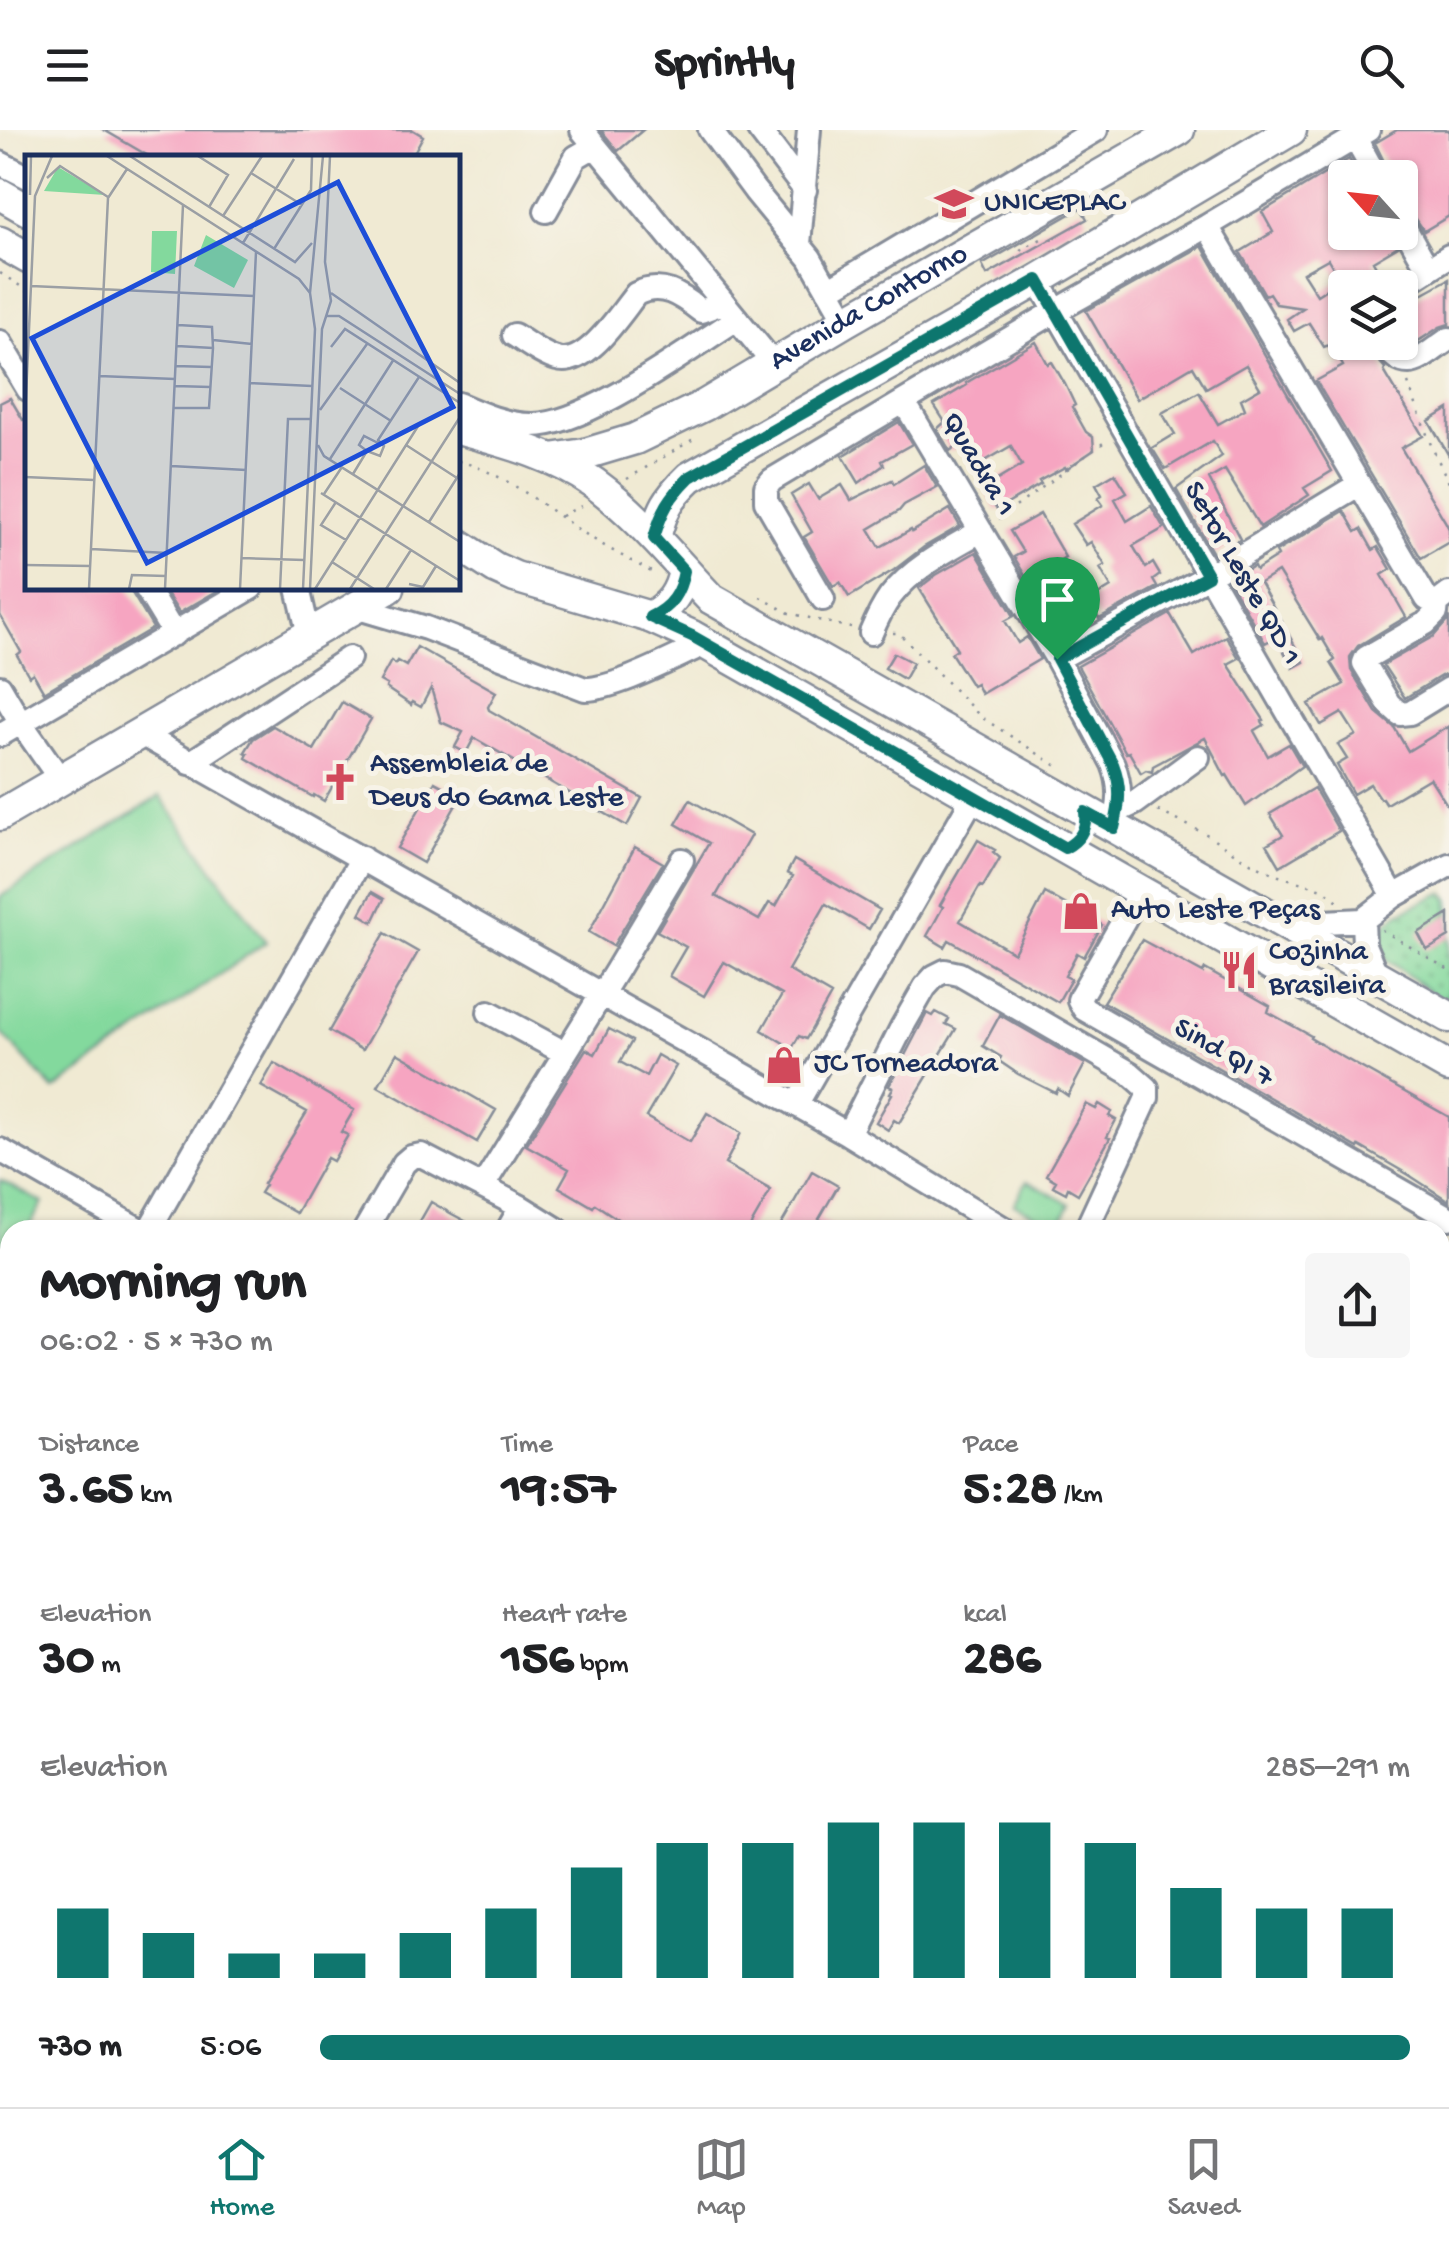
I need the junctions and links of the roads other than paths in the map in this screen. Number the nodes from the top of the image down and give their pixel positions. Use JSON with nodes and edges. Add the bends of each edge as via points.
{"nodes":[{"id":1,"x":710,"y":130,"type":"edge"},
{"id":2,"x":759,"y":130,"type":"edge"},
{"id":3,"x":809,"y":130,"type":"edge"},
{"id":4,"x":1096,"y":130,"type":"edge"},
{"id":5,"x":1178,"y":130,"type":"edge"},
{"id":6,"x":1291,"y":130,"type":"edge"},
{"id":7,"x":1361,"y":134,"type":"edge"},
{"id":8,"x":588,"y":138,"type":"edge"},
{"id":9,"x":1370,"y":160,"type":"edge"},
{"id":10,"x":0,"y":163,"type":"edge"},
{"id":11,"x":25,"y":176,"type":"edge"},
{"id":12,"x":805,"y":190,"type":"junction"},
{"id":13,"x":0,"y":194,"type":"edge"},
{"id":14,"x":25,"y":208,"type":"edge"},
{"id":15,"x":546,"y":211,"type":"dead end"},
{"id":16,"x":1208,"y":226,"type":"junction"},
{"id":17,"x":0,"y":242,"type":"edge"},
{"id":18,"x":799,"y":244,"type":"junction"},
{"id":19,"x":1417,"y":250,"type":"edge"},
{"id":20,"x":25,"y":256,"type":"edge"},
{"id":21,"x":1449,"y":256,"type":"edge"},
{"id":22,"x":1428,"y":269,"type":"junction"},
{"id":23,"x":1418,"y":276,"type":"edge"},
{"id":24,"x":1038,"y":280,"type":"junction"},
{"id":25,"x":828,"y":290,"type":"junction"},
{"id":26,"x":1056,"y":311,"type":"junction"},
{"id":27,"x":720,"y":316,"type":"junction"},
{"id":28,"x":846,"y":321,"type":"junction"},
{"id":29,"x":514,"y":335,"type":"dead end"},
{"id":30,"x":0,"y":342,"type":"edge"},
{"id":31,"x":1448,"y":342,"type":"edge"},
{"id":32,"x":1418,"y":357,"type":"edge"},
{"id":33,"x":773,"y":363,"type":"junction"},
{"id":34,"x":16,"y":385,"type":"edge"},
{"id":35,"x":904,"y":402,"type":"junction"},
{"id":36,"x":460,"y":405,"type":"edge"},
{"id":37,"x":460,"y":430,"type":"edge"},
{"id":38,"x":551,"y":458,"type":"junction"},
{"id":39,"x":1358,"y":485,"type":"junction"},
{"id":40,"x":981,"y":531,"type":"junction"},
{"id":41,"x":654,"y":538,"type":"junction"},
{"id":42,"x":460,"y":545,"type":"edge"},
{"id":43,"x":495,"y":568,"type":"junction"},
{"id":44,"x":460,"y":571,"type":"edge"},
{"id":45,"x":684,"y":571,"type":"junction"},
{"id":46,"x":1208,"y":576,"type":"junction"},
{"id":47,"x":147,"y":590,"type":"edge"},
{"id":48,"x":249,"y":590,"type":"edge"},
{"id":49,"x":298,"y":590,"type":"edge"},
{"id":50,"x":385,"y":590,"type":"edge"},
{"id":51,"x":1443,"y":598,"type":"edge"},
{"id":52,"x":823,"y":599,"type":"dead end"},
{"id":53,"x":355,"y":607,"type":"junction"},
{"id":54,"x":650,"y":617,"type":"junction"},
{"id":55,"x":870,"y":633,"type":"dead end"},
{"id":56,"x":174,"y":634,"type":"junction"},
{"id":57,"x":309,"y":635,"type":"junction"},
{"id":58,"x":706,"y":644,"type":"junction"},
{"id":59,"x":349,"y":658,"type":"dead end"},
{"id":60,"x":1057,"y":659,"type":"junction"},
{"id":61,"x":0,"y":687,"type":"edge"},
{"id":62,"x":1449,"y":689,"type":"edge"},
{"id":63,"x":10,"y":729,"type":"edge"},
{"id":64,"x":141,"y":734,"type":"junction"},
{"id":65,"x":1198,"y":757,"type":"dead end"},
{"id":66,"x":190,"y":762,"type":"junction"},
{"id":67,"x":60,"y":779,"type":"junction"},
{"id":68,"x":974,"y":796,"type":"junction"},
{"id":69,"x":1085,"y":812,"type":"junction"},
{"id":70,"x":0,"y":815,"type":"edge"},
{"id":71,"x":1122,"y":826,"type":"junction"},
{"id":72,"x":1065,"y":848,"type":"junction"},
{"id":73,"x":362,"y":858,"type":"junction"},
{"id":74,"x":682,"y":860,"type":"dead end"},
{"id":75,"x":1449,"y":866,"type":"edge"},
{"id":76,"x":1112,"y":876,"type":"junction"},
{"id":77,"x":1140,"y":892,"type":"junction"},
{"id":78,"x":1394,"y":896,"type":"junction"},
{"id":79,"x":1363,"y":920,"type":"junction"},
{"id":80,"x":1284,"y":924,"type":"junction"},
{"id":81,"x":1377,"y":976,"type":"junction"},
{"id":82,"x":602,"y":994,"type":"junction"},
{"id":83,"x":489,"y":1012,"type":"dead end"},
{"id":84,"x":1449,"y":1018,"type":"edge"},
{"id":85,"x":565,"y":1054,"type":"junction"},
{"id":86,"x":1449,"y":1068,"type":"edge"},
{"id":87,"x":796,"y":1105,"type":"junction"},
{"id":88,"x":848,"y":1134,"type":"junction"},
{"id":89,"x":0,"y":1150,"type":"edge"},
{"id":90,"x":482,"y":1186,"type":"junction"},
{"id":91,"x":521,"y":1207,"type":"junction"},
{"id":92,"x":1449,"y":1218,"type":"edge"},
{"id":93,"x":122,"y":1220,"type":"edge"},
{"id":94,"x":155,"y":1220,"type":"edge"},
{"id":95,"x":372,"y":1220,"type":"edge"},
{"id":96,"x":514,"y":1220,"type":"edge"},
{"id":97,"x":542,"y":1220,"type":"edge"},
{"id":98,"x":990,"y":1220,"type":"edge"},
{"id":99,"x":1091,"y":1220,"type":"edge"}],
"edges":[{"from":1,"to":18,"type":"street"},
{"from":2,"to":12,"type":"street"},
{"from":3,"to":12,"type":"street"},
{"from":4,"to":25,"type":"street"},
{"from":5,"to":28,"type":"main road","name":"Avenida Contorno"},
{"from":6,"to":24,"type":"main road","name":"Avenida Contorno"},
{"from":7,"to":9,"type":"street"},
{"from":7,"to":16,"type":"street"},
{"from":8,"to":15,"type":"street"},
{"from":8,"to":27,"type":"street"},
{"from":10,"to":11,"type":"street"},
{"from":12,"to":18,"type":"street"},
{"from":13,"to":14,"type":"main road"},
{"from":16,"to":26,"type":"street"},
{"from":16,"to":39,"type":"street"},
{"from":17,"to":20,"type":"main road"},
{"from":18,"to":25,"type":"street"},
{"from":19,"to":22,"type":"street"},
{"from":21,"to":22,"type":"street"},
{"from":22,"to":23,"type":"street"},
{"from":24,"to":26,"type":"street","name":"Setor Leste QD 1"},
{"from":24,"to":41,"type":"main road","name":"Avenida Contorno","via":[[690,477],[662,509]]},
{"from":25,"to":28,"type":"street"},
{"from":26,"to":35,"type":"street"},
{"from":26,"to":46,"type":"street","name":"Setor Leste QD 1"},
{"from":27,"to":29,"type":"street","via":[[660,288],[636,294],[575,359],[557,359]]},
{"from":27,"to":33,"type":"street"},
{"from":27,"to":36,"type":"street","via":[[640,380],[555,422],[516,424]]},
{"from":28,"to":33,"type":"main road","name":"Avenida Contorno"},
{"from":30,"to":34,"type":"street"},
{"from":31,"to":32,"type":"street"},
{"from":33,"to":38,"type":"main road","name":"Avenida Contorno","via":[[635,440]]},
{"from":35,"to":40,"type":"street","name":"Quadra 1"},
{"from":35,"to":52,"type":"street","via":[[766,488],[766,501]]},
{"from":37,"to":38,"type":"main road"},
{"from":38,"to":41,"type":"main road","via":[[590,481]]},
{"from":39,"to":46,"type":"street"},
{"from":39,"to":51,"type":"street","via":[[1427,599]]},
{"from":40,"to":55,"type":"street","via":[[914,573]]},
{"from":40,"to":60,"type":"street","name":"Quadra 1"},
{"from":41,"to":45,"type":"main road"},
{"from":42,"to":43,"type":"main road"},
{"from":43,"to":44,"type":"main road"},
{"from":43,"to":54,"type":"main road"},
{"from":45,"to":54,"type":"main road","via":[[678,593]]},
{"from":45,"to":69,"type":"main road","via":[[710,598]]},
{"from":46,"to":60,"type":"street"},
{"from":46,"to":78,"type":"street","name":"Setor Leste QD 1"},
{"from":47,"to":56,"type":"street"},
{"from":48,"to":56,"type":"street"},
{"from":49,"to":57,"type":"street"},
{"from":50,"to":53,"type":"main road"},
{"from":51,"to":62,"type":"street","via":[[1426,623],[1364,663],[1400,714]]},
{"from":53,"to":57,"type":"main road"},
{"from":53,"to":58,"type":"street","via":[[585,689]]},
{"from":54,"to":58,"type":"main road"},
{"from":56,"to":63,"type":"street"},
{"from":57,"to":64,"type":"main road"},
{"from":58,"to":68,"type":"main road"},
{"from":59,"to":66,"type":"street"},
{"from":60,"to":71,"type":"street","name":"Quadra 1","via":[[1119,779]]},
{"from":61,"to":63,"type":"street"},
{"from":63,"to":67,"type":"street"},
{"from":64,"to":66,"type":"street"},
{"from":64,"to":67,"type":"main road"},
{"from":65,"to":71,"type":"street","via":[[1135,803]]},
{"from":66,"to":73,"type":"street"},
{"from":67,"to":70,"type":"main road"},
{"from":68,"to":72,"type":"main road"},
{"from":68,"to":87,"type":"street"},
{"from":69,"to":71,"type":"main road"},
{"from":69,"to":72,"type":"main road","via":[[1082,835]]},
{"from":71,"to":76,"type":"main road","via":[[1107,860]]},
{"from":71,"to":80,"type":"main road"},
{"from":72,"to":76,"type":"main road"},
{"from":73,"to":82,"type":"street"},
{"from":73,"to":94,"type":"street"},
{"from":74,"to":82,"type":"street"},
{"from":75,"to":78,"type":"street"},
{"from":76,"to":77,"type":"main road"},
{"from":77,"to":86,"type":"main road"},
{"from":77,"to":92,"type":"street","name":"Sind QI 7","via":[[1081,995],[1084,1008]]},
{"from":78,"to":79,"type":"street"},
{"from":79,"to":80,"type":"street"},
{"from":79,"to":81,"type":"street","via":[[1364,945]]},
{"from":80,"to":81,"type":"main road"},
{"from":81,"to":84,"type":"main road"},
{"from":82,"to":85,"type":"street"},
{"from":82,"to":87,"type":"street"},
{"from":83,"to":85,"type":"street"},
{"from":85,"to":90,"type":"street"},
{"from":87,"to":88,"type":"street"},
{"from":88,"to":98,"type":"street"},
{"from":88,"to":99,"type":"street","via":[[925,987],[945,971],[959,974],[1147,1088]]},
{"from":89,"to":93,"type":"street"},
{"from":90,"to":91,"type":"street"},
{"from":90,"to":95,"type":"street","via":[[411,1156]]},
{"from":91,"to":96,"type":"street"},
{"from":91,"to":97,"type":"street"}]}
